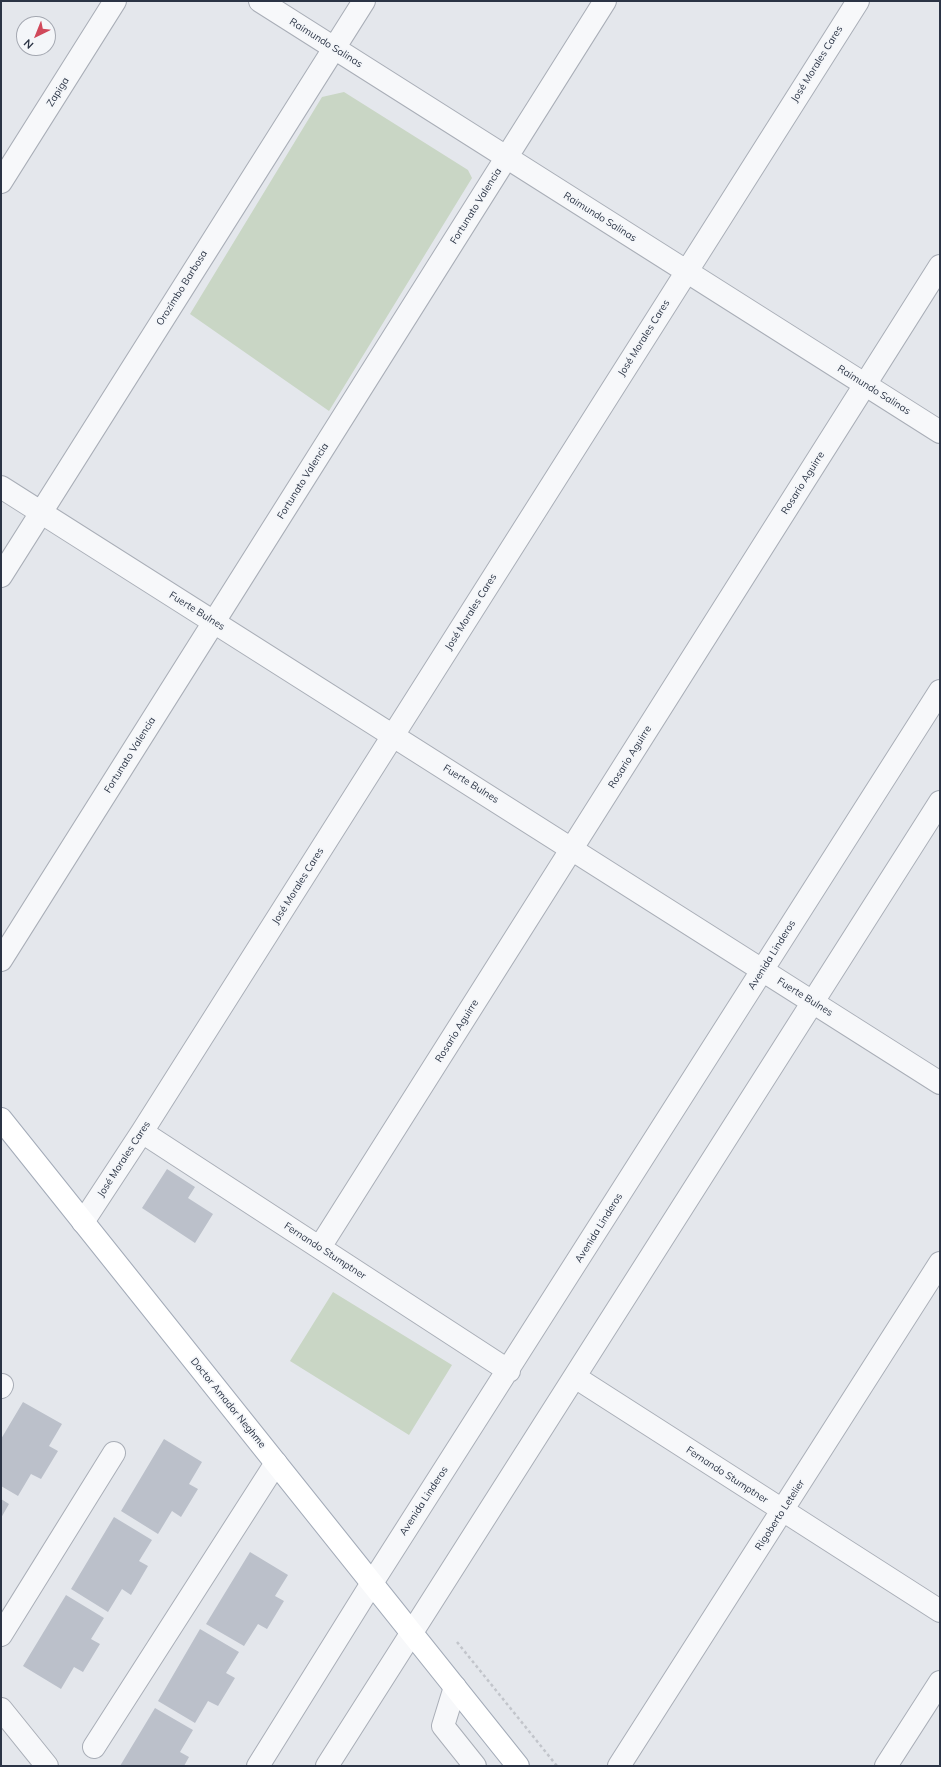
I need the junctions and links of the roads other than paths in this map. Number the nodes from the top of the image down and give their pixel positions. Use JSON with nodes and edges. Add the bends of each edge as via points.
{"nodes":[{"id":1,"x":115,"y":1,"type":"edge"},
{"id":2,"x":260,"y":1,"type":"edge"},
{"id":3,"x":364,"y":1,"type":"edge"},
{"id":4,"x":605,"y":1,"type":"edge"},
{"id":5,"x":858,"y":1,"type":"edge"},
{"id":6,"x":334,"y":48,"type":"junction"},
{"id":7,"x":506,"y":158,"type":"junction"},
{"id":8,"x":1,"y":182,"type":"edge"},
{"id":9,"x":940,"y":266,"type":"edge"},
{"id":10,"x":686,"y":271,"type":"junction"},
{"id":11,"x":865,"y":384,"type":"junction"},
{"id":12,"x":940,"y":432,"type":"edge"},
{"id":13,"x":1,"y":487,"type":"edge"},
{"id":14,"x":41,"y":512,"type":"junction"},
{"id":15,"x":1,"y":576,"type":"edge"},
{"id":16,"x":214,"y":622,"type":"junction"},
{"id":17,"x":940,"y":691,"type":"edge"},
{"id":18,"x":393,"y":735,"type":"junction"},
{"id":19,"x":940,"y":802,"type":"edge"},
{"id":20,"x":572,"y":849,"type":"junction"},
{"id":21,"x":1,"y":960,"type":"edge"},
{"id":22,"x":762,"y":970,"type":"junction"},
{"id":23,"x":813,"y":1002,"type":"junction"},
{"id":24,"x":940,"y":1082,"type":"edge"},
{"id":25,"x":1,"y":1119,"type":"edge"},
{"id":26,"x":142,"y":1132,"type":"junction"},
{"id":27,"x":83,"y":1222,"type":"junction"},
{"id":28,"x":320,"y":1248,"type":"junction"},
{"id":29,"x":940,"y":1263,"type":"edge"},
{"id":30,"x":508,"y":1370,"type":"junction"},
{"id":31,"x":575,"y":1377,"type":"junction"},
{"id":32,"x":114,"y":1453,"type":"dead end"},
{"id":33,"x":276,"y":1463,"type":"junction"},
{"id":34,"x":782,"y":1510,"type":"junction"},
{"id":35,"x":372,"y":1583,"type":"junction"},
{"id":36,"x":940,"y":1611,"type":"edge"},
{"id":37,"x":412,"y":1633,"type":"junction"},
{"id":38,"x":1,"y":1635,"type":"edge"},
{"id":39,"x":940,"y":1682,"type":"edge"},
{"id":40,"x":454,"y":1687,"type":"junction"},
{"id":41,"x":1,"y":1710,"type":"edge"},
{"id":42,"x":94,"y":1747,"type":"dead end"},
{"id":43,"x":47,"y":1766,"type":"edge"},
{"id":44,"x":258,"y":1766,"type":"edge"},
{"id":45,"x":327,"y":1766,"type":"edge"},
{"id":46,"x":475,"y":1766,"type":"edge"},
{"id":47,"x":518,"y":1766,"type":"edge"},
{"id":48,"x":619,"y":1766,"type":"edge"},
{"id":49,"x":886,"y":1766,"type":"edge"}],
"edges":[{"from":1,"to":8,"type":"street","name":"Zapiga"},
{"from":2,"to":6,"type":"street","name":"Raimundo Salinas"},
{"from":3,"to":6,"type":"street","name":"Orozimbo Barbosa"},
{"from":4,"to":7,"type":"street","name":"Fortunato Valencia"},
{"from":5,"to":10,"type":"street","name":"José Morales Cares"},
{"from":6,"to":7,"type":"street","name":"Raimundo Salinas"},
{"from":6,"to":14,"type":"street","name":"Orozimbo Barbosa"},
{"from":7,"to":10,"type":"street","name":"Raimundo Salinas"},
{"from":7,"to":16,"type":"street","name":"Fortunato Valencia"},
{"from":9,"to":11,"type":"street","name":"Rosario Aguirre"},
{"from":10,"to":11,"type":"street","name":"Raimundo Salinas"},
{"from":10,"to":18,"type":"street","name":"José Morales Cares"},
{"from":11,"to":12,"type":"street","name":"Raimundo Salinas"},
{"from":11,"to":20,"type":"street","name":"Rosario Aguirre"},
{"from":13,"to":14,"type":"street","name":"Fuerte Bulnes"},
{"from":14,"to":15,"type":"street","name":"Orozimbo Barbosa"},
{"from":14,"to":16,"type":"street","name":"Fuerte Bulnes"},
{"from":16,"to":18,"type":"street","name":"Fuerte Bulnes"},
{"from":16,"to":21,"type":"street","name":"Fortunato Valencia"},
{"from":17,"to":22,"type":"street","name":"Avenida Linderos"},
{"from":18,"to":20,"type":"street","name":"Fuerte Bulnes"},
{"from":18,"to":26,"type":"street","name":"José Morales Cares"},
{"from":19,"to":23,"type":"street"},
{"from":20,"to":22,"type":"street","name":"Fuerte Bulnes"},
{"from":20,"to":28,"type":"street","name":"Rosario Aguirre"},
{"from":22,"to":23,"type":"street","name":"Fuerte Bulnes"},
{"from":22,"to":30,"type":"street","name":"Avenida Linderos"},
{"from":23,"to":24,"type":"street","name":"Fuerte Bulnes"},
{"from":23,"to":31,"type":"street"},
{"from":25,"to":27,"type":"main road","name":"Doctor Amador Neghme"},
{"from":26,"to":27,"type":"street","name":"José Morales Cares"},
{"from":26,"to":28,"type":"street","name":"Fernando Stumptner"},
{"from":27,"to":33,"type":"main road","name":"Doctor Amador Neghme"},
{"from":28,"to":30,"type":"street","name":"Fernando Stumptner"},
{"from":29,"to":34,"type":"street","name":"Rigoberto Letelier"},
{"from":30,"to":35,"type":"street","name":"Avenida Linderos"},
{"from":31,"to":34,"type":"street","name":"Fernando Stumptner"},
{"from":31,"to":37,"type":"street"},
{"from":32,"to":38,"type":"street"},
{"from":33,"to":35,"type":"main road","name":"Doctor Amador Neghme"},
{"from":33,"to":42,"type":"street"},
{"from":34,"to":36,"type":"street","name":"Fernando Stumptner"},
{"from":34,"to":48,"type":"street","name":"Rigoberto Letelier"},
{"from":35,"to":37,"type":"main road","name":"Doctor Amador Neghme"},
{"from":35,"to":44,"type":"street","name":"Avenida Linderos"},
{"from":37,"to":40,"type":"main road","name":"Doctor Amador Neghme"},
{"from":37,"to":45,"type":"street"},
{"from":39,"to":49,"type":"street"},
{"from":40,"to":46,"type":"street","via":[[443,1726]]},
{"from":40,"to":47,"type":"main road","name":"Doctor Amador Neghme"},
{"from":41,"to":43,"type":"street"}]}
